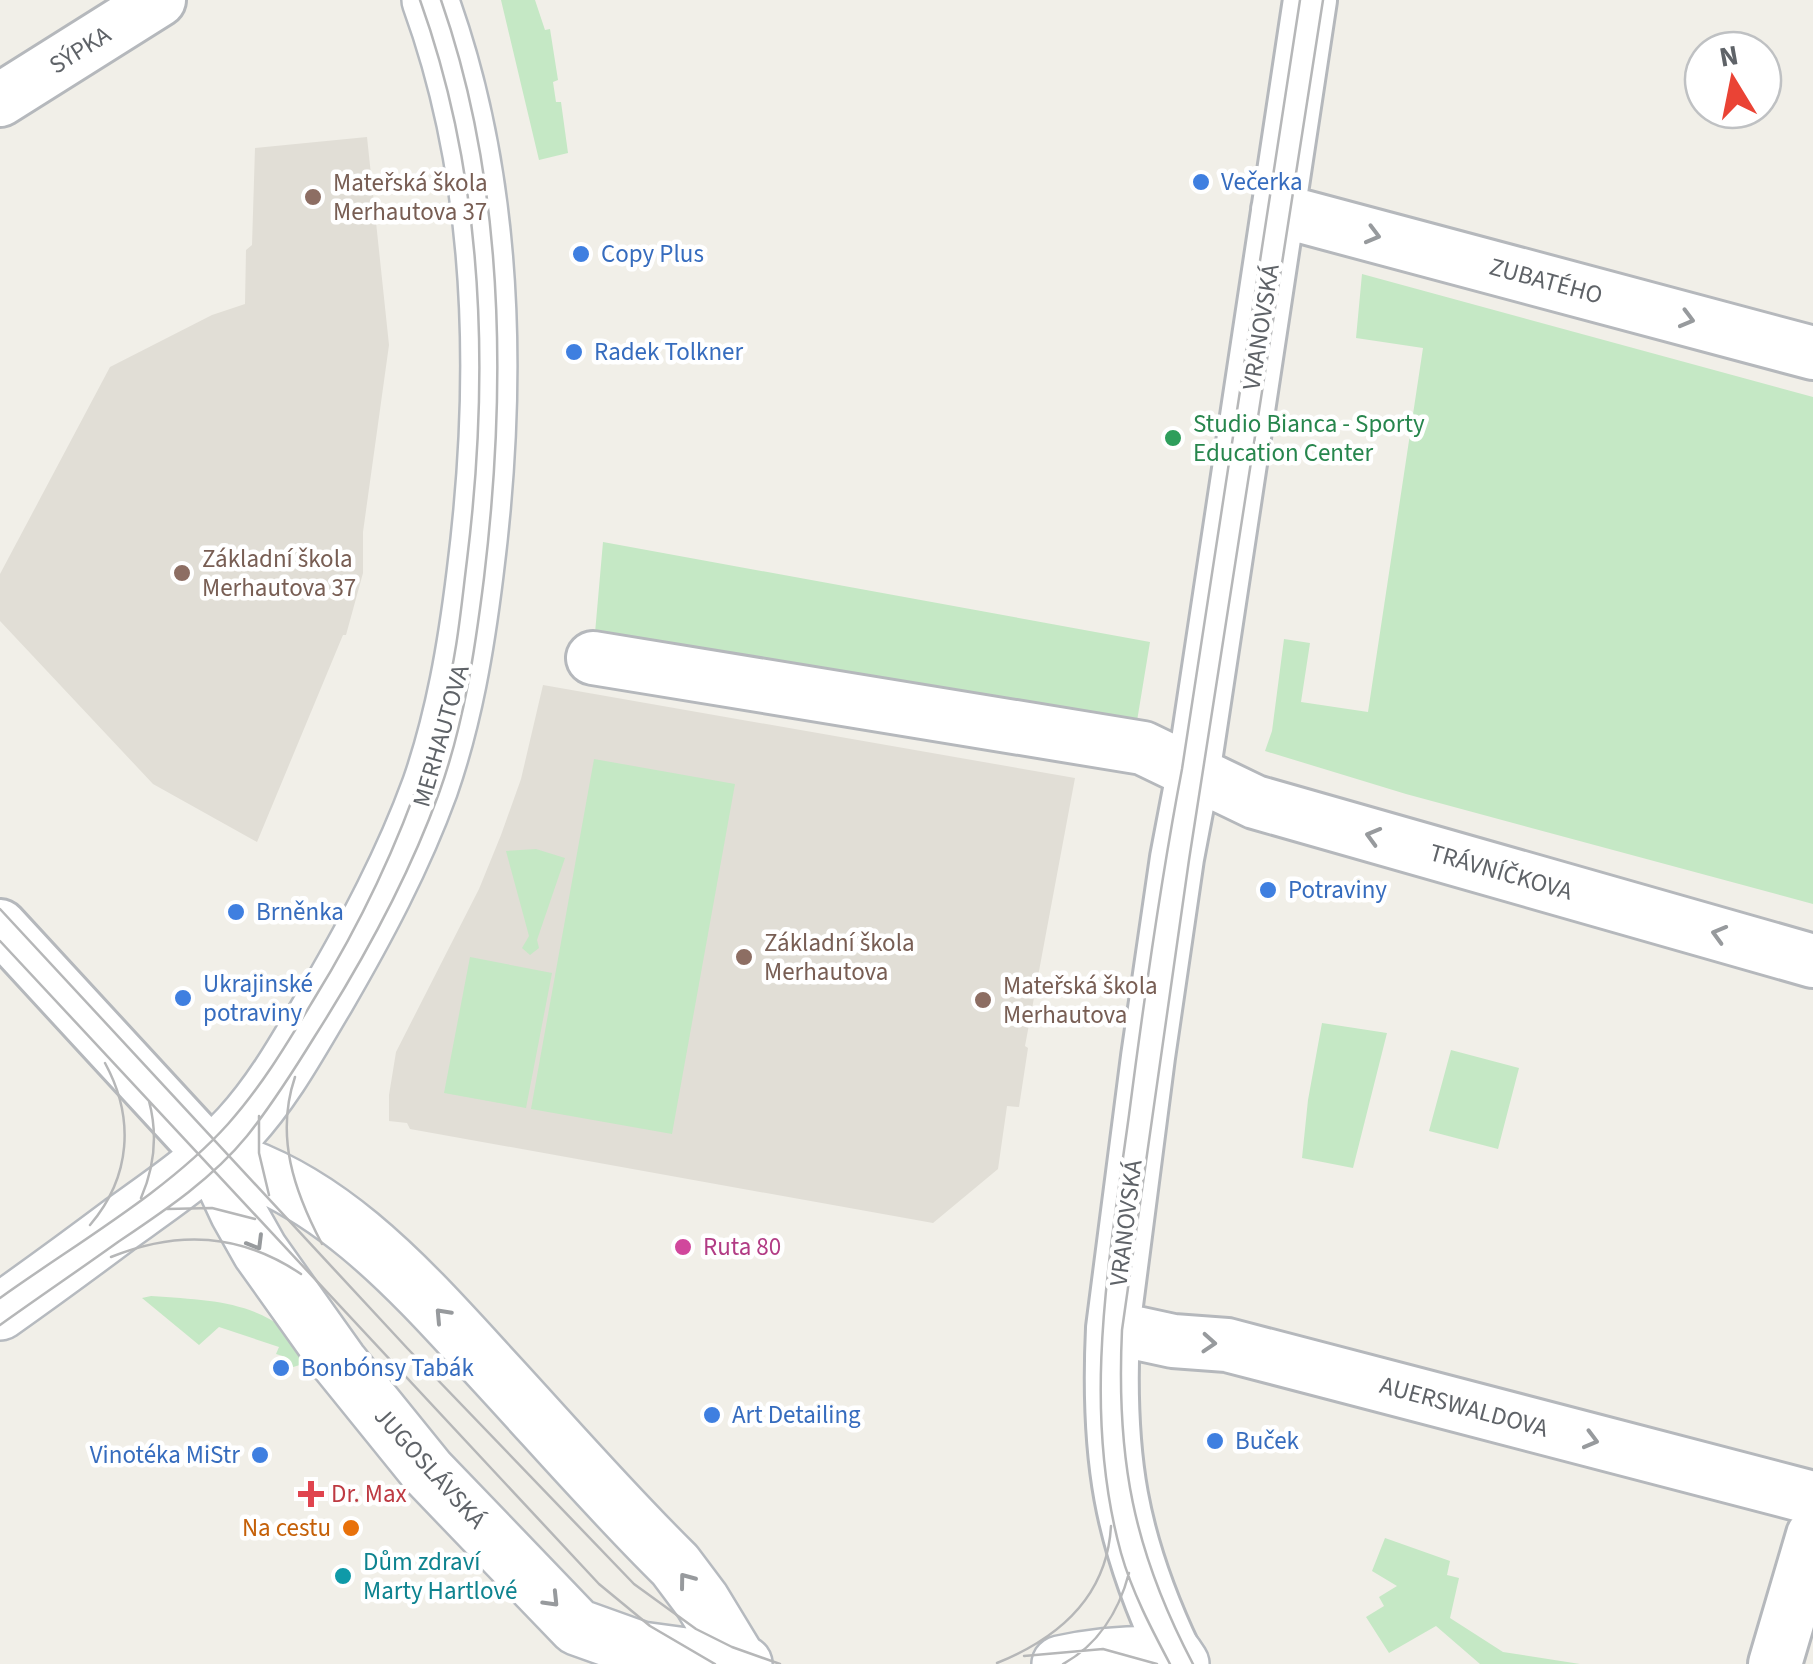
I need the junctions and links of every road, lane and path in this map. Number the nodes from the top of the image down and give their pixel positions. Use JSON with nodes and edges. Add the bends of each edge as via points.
{"nodes":[{"id":1,"x":159,"y":0,"type":"edge"},
{"id":2,"x":430,"y":0,"type":"edge"},
{"id":3,"x":1310,"y":0,"type":"edge"},
{"id":4,"x":0,"y":100,"type":"edge"},
{"id":5,"x":1278,"y":210,"type":"junction"},
{"id":6,"x":1813,"y":352,"type":"edge"},
{"id":7,"x":594,"y":658,"type":"dead end"},
{"id":8,"x":1193,"y":774,"type":"junction"},
{"id":9,"x":0,"y":926,"type":"edge"},
{"id":10,"x":1813,"y":961,"type":"edge"},
{"id":11,"x":212,"y":1156,"type":"junction"},
{"id":12,"x":0,"y":1312,"type":"edge"},
{"id":13,"x":1113,"y":1328,"type":"junction"},
{"id":14,"x":1813,"y":1498,"type":"edge"},
{"id":15,"x":1813,"y":1536,"type":"edge"},
{"id":16,"x":1178,"y":1659,"type":"edge"},
{"id":17,"x":741,"y":1663,"type":"edge"},
{"id":18,"x":1060,"y":1664,"type":"edge"},
{"id":19,"x":1775,"y":1664,"type":"edge"}],
"edges":[{"from":1,"to":4,"type":"street","name":"SÝPKA"},
{"from":2,"to":11,"type":"street","name":"MERHAUTOVA","via":[[482,223],[487,419],[464,657],[430,786],[378,904],[287,1065]]},
{"from":3,"to":5,"type":"street","name":"VRANOVSKÁ"},
{"from":5,"to":6,"type":"street","name":"ZUBATÉHO","one_way":true},
{"from":5,"to":8,"type":"street","name":"VRANOVSKÁ"},
{"from":7,"to":8,"type":"street","via":[[1129,744]]},
{"from":10,"to":8,"type":"street","name":"TRÁVNÍČKOVA","one_way":true,"via":[[1256,802]]},
{"from":8,"to":13,"type":"street","name":"VRANOVSKÁ"},
{"from":9,"to":11,"type":"street","name":"JUGOSLÁVSKÁ"},
{"from":11,"to":12,"type":"street","name":"MERHAUTOVA"},
{"from":17,"to":11,"type":"street","name":"JUGOSLÁVSKÁ","one_way":true,"via":[[675,1565],[421,1292],[297,1191]]},
{"from":11,"to":17,"type":"street","name":"JUGOSLÁVSKÁ","one_way":true,"via":[[260,1251],[339,1362],[428,1472],[577,1626],[642,1650]]},
{"from":13,"to":14,"type":"street","name":"AUERSWALDOVA","one_way":true,"via":[[1227,1345]]},
{"from":13,"to":16,"type":"street","name":"VRANOVSKÁ","via":[[1109,1402],[1121,1500],[1139,1573]]},
{"from":15,"to":19,"type":"street"},
{"from":16,"to":18,"type":"street","via":[[1128,1655]]}]}
